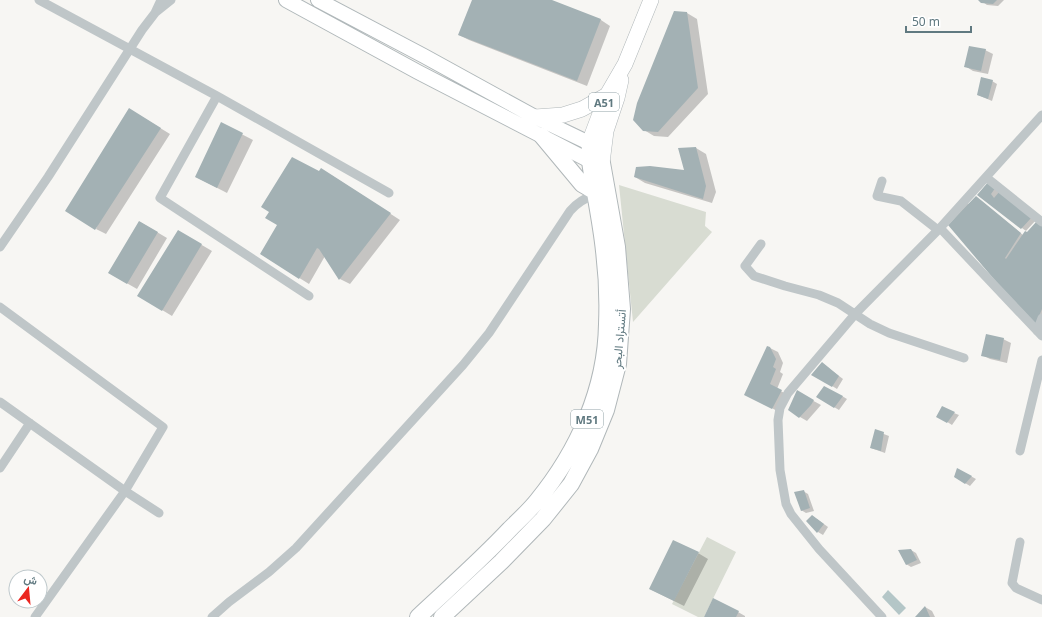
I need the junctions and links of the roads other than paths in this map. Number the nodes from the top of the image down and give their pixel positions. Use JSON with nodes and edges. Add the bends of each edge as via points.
{"nodes":[{"id":1,"x":39,"y":0,"type":"edge"},
{"id":2,"x":161,"y":0,"type":"edge"},
{"id":3,"x":171,"y":0,"type":"edge"},
{"id":4,"x":286,"y":0,"type":"edge"},
{"id":5,"x":318,"y":0,"type":"edge"},
{"id":6,"x":651,"y":0,"type":"edge"},
{"id":7,"x":155,"y":13,"type":"junction"},
{"id":8,"x":131,"y":49,"type":"junction"},
{"id":9,"x":625,"y":64,"type":"junction"},
{"id":10,"x":607,"y":95,"type":"junction"},
{"id":11,"x":217,"y":96,"type":"junction"},
{"id":12,"x":1042,"y":115,"type":"edge"},
{"id":13,"x":535,"y":117,"type":"junction"},
{"id":14,"x":542,"y":136,"type":"junction"},
{"id":15,"x":596,"y":144,"type":"junction"},
{"id":16,"x":596,"y":162,"type":"junction"},
{"id":17,"x":987,"y":178,"type":"junction"},
{"id":18,"x":882,"y":181,"type":"dead end"},
{"id":19,"x":389,"y":193,"type":"dead end"},
{"id":20,"x":594,"y":193,"type":"junction"},
{"id":21,"x":1042,"y":222,"type":"edge"},
{"id":22,"x":939,"y":229,"type":"junction"},
{"id":23,"x":761,"y":244,"type":"dead end"},
{"id":24,"x":0,"y":247,"type":"edge"},
{"id":25,"x":309,"y":296,"type":"dead end"},
{"id":26,"x":0,"y":308,"type":"edge"},
{"id":27,"x":856,"y":313,"type":"junction"},
{"id":28,"x":1042,"y":318,"type":"edge"},
{"id":29,"x":1039,"y":333,"type":"edge"},
{"id":30,"x":964,"y":358,"type":"dead end"},
{"id":31,"x":1042,"y":360,"type":"edge"},
{"id":32,"x":0,"y":402,"type":"edge"},
{"id":33,"x":30,"y":423,"type":"junction"},
{"id":34,"x":1020,"y":451,"type":"dead end"},
{"id":35,"x":0,"y":468,"type":"edge"},
{"id":36,"x":125,"y":491,"type":"junction"},
{"id":37,"x":159,"y":512,"type":"dead end"},
{"id":38,"x":1020,"y":542,"type":"dead end"},
{"id":39,"x":1042,"y":600,"type":"edge"},
{"id":40,"x":35,"y":617,"type":"edge"},
{"id":41,"x":212,"y":617,"type":"edge"},
{"id":42,"x":418,"y":617,"type":"edge"},
{"id":43,"x":442,"y":617,"type":"edge"},
{"id":44,"x":882,"y":617,"type":"edge"}],
"edges":[{"from":1,"to":8,"type":"street"},
{"from":2,"to":7,"type":"street"},
{"from":3,"to":7,"type":"street"},
{"from":4,"to":14,"type":"main road"},
{"from":5,"to":13,"type":"main road"},
{"from":6,"to":9,"type":"highway","number":"A51"},
{"from":7,"to":8,"type":"street"},
{"from":8,"to":11,"type":"street"},
{"from":8,"to":24,"type":"street"},
{"from":9,"to":10,"type":"highway","number":"A51"},
{"from":9,"to":15,"type":"highway","number":"A51","via":[[606,131]]},
{"from":10,"to":13,"type":"highway","via":[[582,109],[563,115]]},
{"from":10,"to":15,"type":"highway","number":"A51"},
{"from":11,"to":19,"type":"street"},
{"from":11,"to":25,"type":"street","via":[[160,198]]},
{"from":12,"to":17,"type":"street"},
{"from":13,"to":15,"type":"main road"},
{"from":14,"to":16,"type":"main road"},
{"from":14,"to":20,"type":"highway","via":[[582,184]]},
{"from":15,"to":16,"type":"highway","name":"أتستراد البحر","number":"A51"},
{"from":16,"to":20,"type":"highway","name":"أتستراد البحر","number":"M51"},
{"from":16,"to":43,"type":"highway","name":"أتستراد البحر","number":"M51","via":[[617,247],[622,309],[618,364],[606,410],[590,449],[571,484],[543,520]]},
{"from":17,"to":21,"type":"street"},
{"from":17,"to":22,"type":"street"},
{"from":18,"to":22,"type":"street","via":[[877,196],[901,201]]},
{"from":20,"to":41,"type":"street","via":[[578,202],[570,211],[489,333],[463,366],[296,548]]},
{"from":20,"to":42,"type":"highway","name":"أتستراد البحر","number":"M51","via":[[604,250],[607,325],[603,365],[594,402],[563,465],[537,501],[492,548]]},
{"from":22,"to":27,"type":"street"},
{"from":22,"to":29,"type":"street"},
{"from":23,"to":27,"type":"street","via":[[745,266],[754,276],[818,295]]},
{"from":26,"to":36,"type":"street","via":[[163,427]]},
{"from":27,"to":30,"type":"street","via":[[870,324],[889,333]]},
{"from":27,"to":44,"type":"street","via":[[783,400],[778,420],[780,470],[786,504],[791,514],[819,549]]},
{"from":28,"to":29,"type":"street"},
{"from":31,"to":34,"type":"street"},
{"from":32,"to":33,"type":"street"},
{"from":33,"to":35,"type":"street"},
{"from":33,"to":36,"type":"street"},
{"from":36,"to":37,"type":"street"},
{"from":36,"to":40,"type":"street"},
{"from":38,"to":39,"type":"street","via":[[1012,582],[1018,590]]}]}
